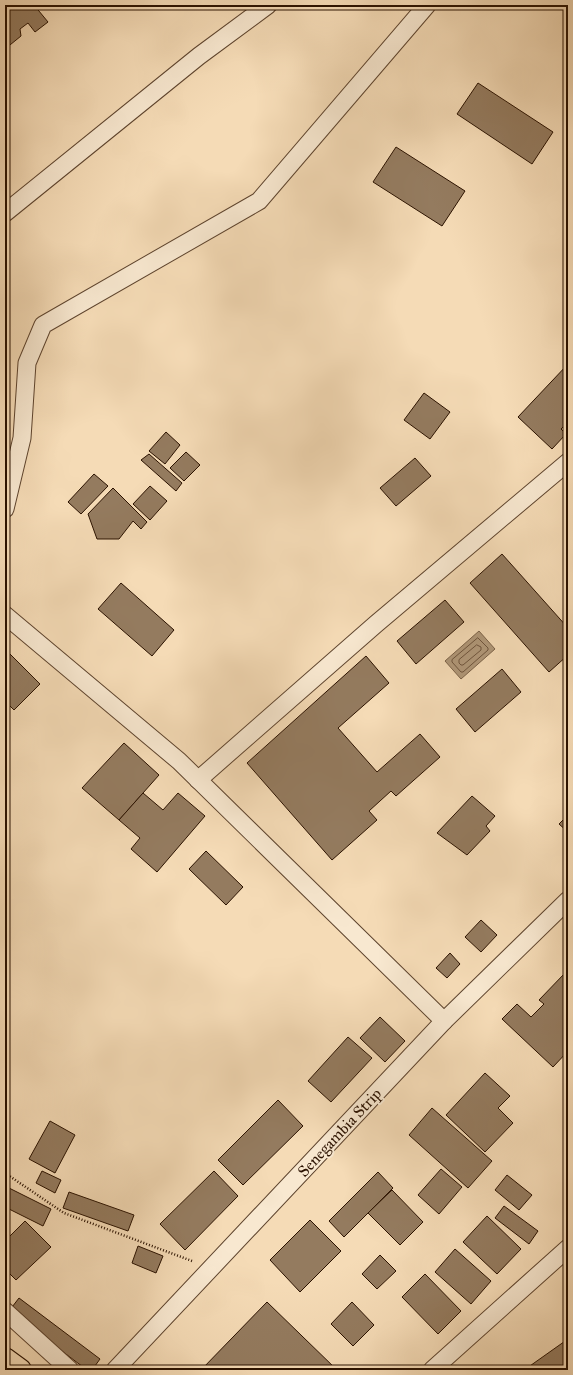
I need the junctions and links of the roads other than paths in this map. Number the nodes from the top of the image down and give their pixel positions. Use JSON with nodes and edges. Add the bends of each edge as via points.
{"nodes":[{"id":1,"x":268,"y":5,"type":"edge"},
{"id":2,"x":427,"y":5,"type":"edge"},
{"id":3,"x":5,"y":213,"type":"edge"},
{"id":4,"x":568,"y":462,"type":"edge"},
{"id":5,"x":5,"y":508,"type":"edge"},
{"id":6,"x":5,"y":615,"type":"edge"},
{"id":7,"x":198,"y":780,"type":"junction"},
{"id":8,"x":568,"y":900,"type":"edge"},
{"id":9,"x":444,"y":1021,"type":"junction"},
{"id":10,"x":568,"y":1248,"type":"edge"},
{"id":11,"x":5,"y":1311,"type":"edge"},
{"id":12,"x":5,"y":1359,"type":"edge"},
{"id":13,"x":20,"y":1370,"type":"edge"},
{"id":14,"x":70,"y":1370,"type":"edge"},
{"id":15,"x":116,"y":1370,"type":"edge"},
{"id":16,"x":432,"y":1370,"type":"edge"}],
"edges":[{"from":1,"to":3,"type":"street","via":[[199,56]]},
{"from":2,"to":5,"type":"street","via":[[259,201],[43,325],[28,363],[22,438]]},
{"from":4,"to":7,"type":"street","via":[[382,619]]},
{"from":6,"to":7,"type":"street","via":[[179,761]]},
{"from":7,"to":9,"type":"street"},
{"from":8,"to":9,"type":"street","name":"Senegambia Strip"},
{"from":9,"to":15,"type":"street","name":"Senegambia Strip"},
{"from":10,"to":16,"type":"street"},
{"from":11,"to":14,"type":"street"},
{"from":12,"to":13,"type":"main road"}]}
